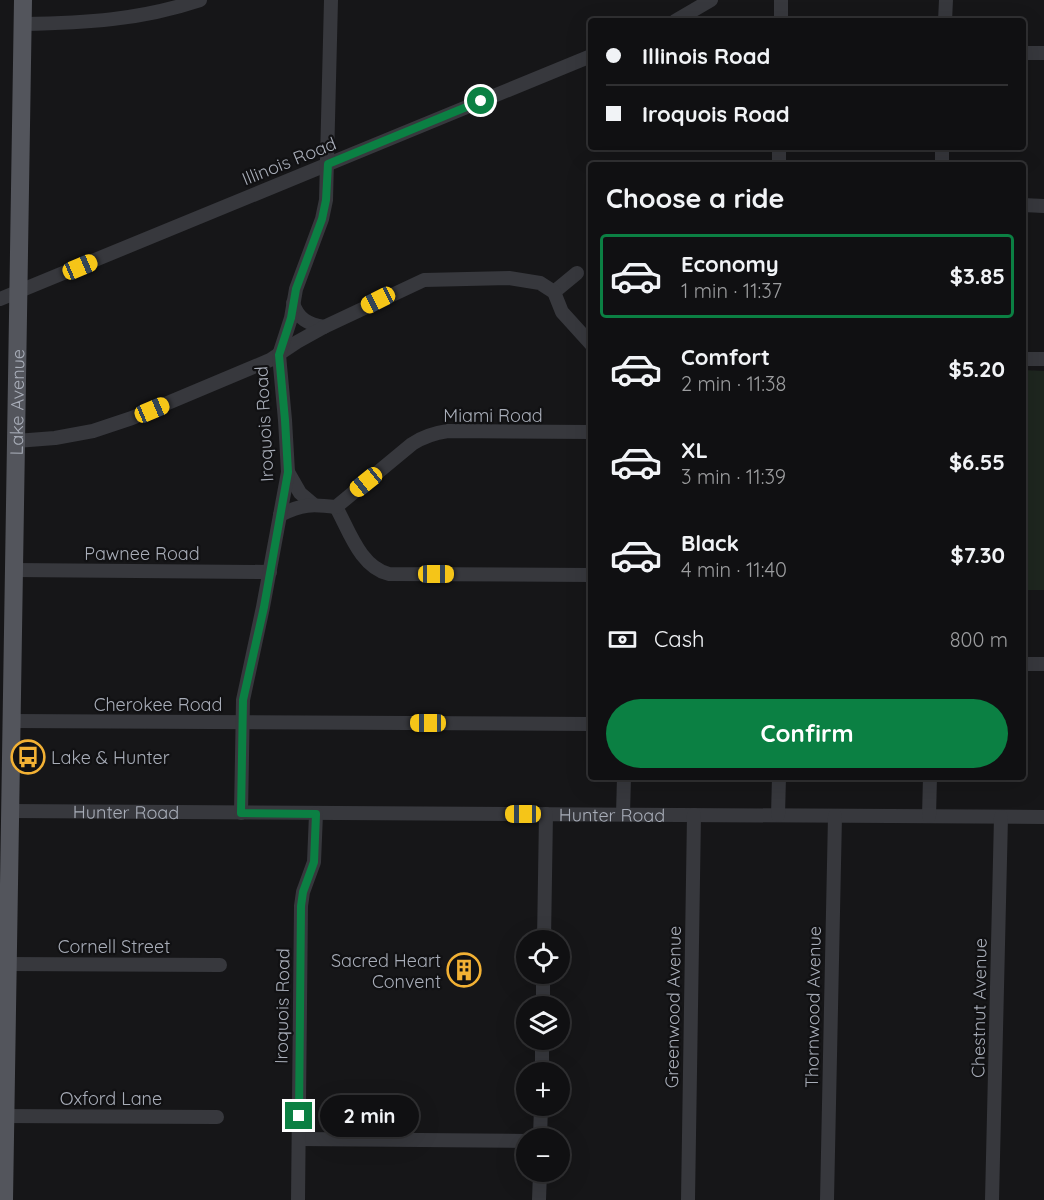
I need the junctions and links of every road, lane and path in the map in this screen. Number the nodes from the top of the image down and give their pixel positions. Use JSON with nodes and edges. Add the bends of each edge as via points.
{"nodes":[{"id":1,"x":23,"y":0,"type":"edge"},
{"id":2,"x":200,"y":0,"type":"edge"},
{"id":3,"x":331,"y":0,"type":"edge"},
{"id":4,"x":711,"y":0,"type":"edge"},
{"id":5,"x":781,"y":0,"type":"edge"},
{"id":6,"x":946,"y":0,"type":"edge"},
{"id":7,"x":680,"y":18,"type":"edge"},
{"id":8,"x":781,"y":18,"type":"edge"},
{"id":9,"x":945,"y":18,"type":"edge"},
{"id":10,"x":23,"y":24,"type":"junction"},
{"id":11,"x":1026,"y":52,"type":"edge"},
{"id":12,"x":1044,"y":53,"type":"edge"},
{"id":13,"x":588,"y":57,"type":"edge"},
{"id":14,"x":328,"y":164,"type":"junction"},
{"id":15,"x":1026,"y":206,"type":"edge"},
{"id":16,"x":1044,"y":206,"type":"edge"},
{"id":17,"x":577,"y":273,"type":"dead end"},
{"id":18,"x":18,"y":292,"type":"junction"},
{"id":19,"x":554,"y":292,"type":"junction"},
{"id":20,"x":0,"y":300,"type":"edge"},
{"id":21,"x":293,"y":303,"type":"junction"},
{"id":22,"x":324,"y":327,"type":"junction"},
{"id":23,"x":588,"y":341,"type":"edge"},
{"id":24,"x":279,"y":355,"type":"junction"},
{"id":25,"x":1026,"y":359,"type":"edge"},
{"id":26,"x":1044,"y":359,"type":"edge"},
{"id":27,"x":588,"y":432,"type":"edge"},
{"id":28,"x":16,"y":441,"type":"junction"},
{"id":29,"x":288,"y":472,"type":"junction"},
{"id":30,"x":313,"y":504,"type":"junction"},
{"id":31,"x":336,"y":507,"type":"junction"},
{"id":32,"x":280,"y":515,"type":"junction"},
{"id":33,"x":14,"y":570,"type":"junction"},
{"id":34,"x":270,"y":572,"type":"junction"},
{"id":35,"x":588,"y":575,"type":"edge"},
{"id":36,"x":1026,"y":664,"type":"edge"},
{"id":37,"x":1044,"y":664,"type":"edge"},
{"id":38,"x":13,"y":721,"type":"junction"},
{"id":39,"x":241,"y":722,"type":"junction"},
{"id":40,"x":588,"y":724,"type":"edge"},
{"id":41,"x":624,"y":780,"type":"edge"},
{"id":42,"x":779,"y":780,"type":"edge"},
{"id":43,"x":930,"y":780,"type":"edge"},
{"id":44,"x":5,"y":811,"type":"edge"},
{"id":45,"x":241,"y":813,"type":"junction"},
{"id":46,"x":316,"y":814,"type":"junction"},
{"id":47,"x":546,"y":814,"type":"junction"},
{"id":48,"x":623,"y":814,"type":"junction"},
{"id":49,"x":694,"y":815,"type":"junction"},
{"id":50,"x":778,"y":815,"type":"junction"},
{"id":51,"x":835,"y":816,"type":"junction"},
{"id":52,"x":929,"y":816,"type":"junction"},
{"id":53,"x":1001,"y":817,"type":"junction"},
{"id":54,"x":1044,"y":817,"type":"edge"},
{"id":55,"x":544,"y":930,"type":"edge"},
{"id":56,"x":8,"y":964,"type":"junction"},
{"id":57,"x":220,"y":965,"type":"dead end"},
{"id":58,"x":2,"y":1116,"type":"edge"},
{"id":59,"x":217,"y":1117,"type":"dead end"},
{"id":60,"x":299,"y":1139,"type":"junction"},
{"id":61,"x":516,"y":1141,"type":"edge"},
{"id":62,"x":540,"y":1182,"type":"edge"},
{"id":63,"x":4,"y":1200,"type":"edge"},
{"id":64,"x":298,"y":1200,"type":"edge"},
{"id":65,"x":539,"y":1200,"type":"edge"},
{"id":66,"x":688,"y":1200,"type":"edge"},
{"id":67,"x":827,"y":1200,"type":"edge"},
{"id":68,"x":993,"y":1200,"type":"edge"}],
"edges":[{"from":1,"to":10,"type":"main road","name":"Lake Avenue"},
{"from":2,"to":10,"type":"street","via":[[119,20]]},
{"from":3,"to":14,"type":"street","name":"Iroquois Road"},
{"from":4,"to":7,"type":"street"},
{"from":5,"to":8,"type":"street"},
{"from":6,"to":9,"type":"street"},
{"from":10,"to":18,"type":"main road","name":"Lake Avenue"},
{"from":11,"to":12,"type":"street"},
{"from":13,"to":14,"type":"street","name":"Illinois Road"},
{"from":14,"to":18,"type":"street","name":"Illinois Road"},
{"from":14,"to":21,"type":"street","name":"Iroquois Road","via":[[322,219]]},
{"from":15,"to":16,"type":"street"},
{"from":17,"to":19,"type":"street"},
{"from":18,"to":20,"type":"street","name":"Illinois Road"},
{"from":18,"to":28,"type":"main road","name":"Lake Avenue"},
{"from":19,"to":22,"type":"street","via":[[540,283],[518,279],[424,280]]},
{"from":19,"to":23,"type":"street","via":[[562,312]]},
{"from":21,"to":22,"type":"street","via":[[300,318]]},
{"from":21,"to":24,"type":"street","name":"Iroquois Road"},
{"from":22,"to":24,"type":"street"},
{"from":24,"to":28,"type":"street","via":[[93,431]]},
{"from":24,"to":29,"type":"street","name":"Iroquois Road"},
{"from":25,"to":26,"type":"street"},
{"from":27,"to":31,"type":"street","name":"Miami Road","via":[[448,431],[423,436]]},
{"from":28,"to":33,"type":"main road","name":"Lake Avenue"},
{"from":29,"to":30,"type":"street","via":[[300,493]]},
{"from":29,"to":32,"type":"street","name":"Iroquois Road"},
{"from":30,"to":31,"type":"street"},
{"from":30,"to":32,"type":"street"},
{"from":31,"to":35,"type":"street","via":[[370,565],[389,574]]},
{"from":32,"to":34,"type":"street","name":"Iroquois Road"},
{"from":33,"to":34,"type":"street","name":"Pawnee Road"},
{"from":33,"to":38,"type":"main road","name":"Lake Avenue"},
{"from":34,"to":39,"type":"street","name":"Iroquois Road","via":[[244,690]]},
{"from":36,"to":37,"type":"street"},
{"from":38,"to":39,"type":"street","name":"Cherokee Road"},
{"from":38,"to":44,"type":"main road","name":"Lake Avenue"},
{"from":39,"to":40,"type":"street","name":"Cherokee Road"},
{"from":39,"to":45,"type":"street","name":"Iroquois Road"},
{"from":41,"to":48,"type":"street"},
{"from":42,"to":50,"type":"street"},
{"from":43,"to":52,"type":"street"},
{"from":44,"to":45,"type":"street","name":"Hunter Road"},
{"from":44,"to":56,"type":"main road","name":"Lake Avenue"},
{"from":45,"to":46,"type":"street","name":"Hunter Road"},
{"from":46,"to":47,"type":"street","name":"Hunter Road"},
{"from":46,"to":60,"type":"street","name":"Iroquois Road","via":[[314,862],[301,906]]},
{"from":47,"to":48,"type":"street","name":"Hunter Road"},
{"from":47,"to":55,"type":"street"},
{"from":48,"to":49,"type":"street","name":"Hunter Road"},
{"from":49,"to":50,"type":"street","name":"Hunter Road"},
{"from":49,"to":66,"type":"street","name":"Greenwood Avenue"},
{"from":50,"to":51,"type":"street","name":"Hunter Road"},
{"from":51,"to":52,"type":"street","name":"Hunter Road"},
{"from":51,"to":67,"type":"street","name":"Thornwood Avenue"},
{"from":52,"to":53,"type":"street","name":"Hunter Road"},
{"from":53,"to":54,"type":"street","name":"Hunter Road"},
{"from":53,"to":68,"type":"street","name":"Chestnut Avenue"},
{"from":56,"to":57,"type":"street","name":"Cornell Street"},
{"from":56,"to":58,"type":"main road","name":"Lake Avenue"},
{"from":58,"to":59,"type":"street","name":"Oxford Lane"},
{"from":58,"to":63,"type":"main road","name":"Lake Avenue"},
{"from":60,"to":61,"type":"street"},
{"from":60,"to":64,"type":"street","name":"Iroquois Road"},
{"from":62,"to":65,"type":"street"}]}
